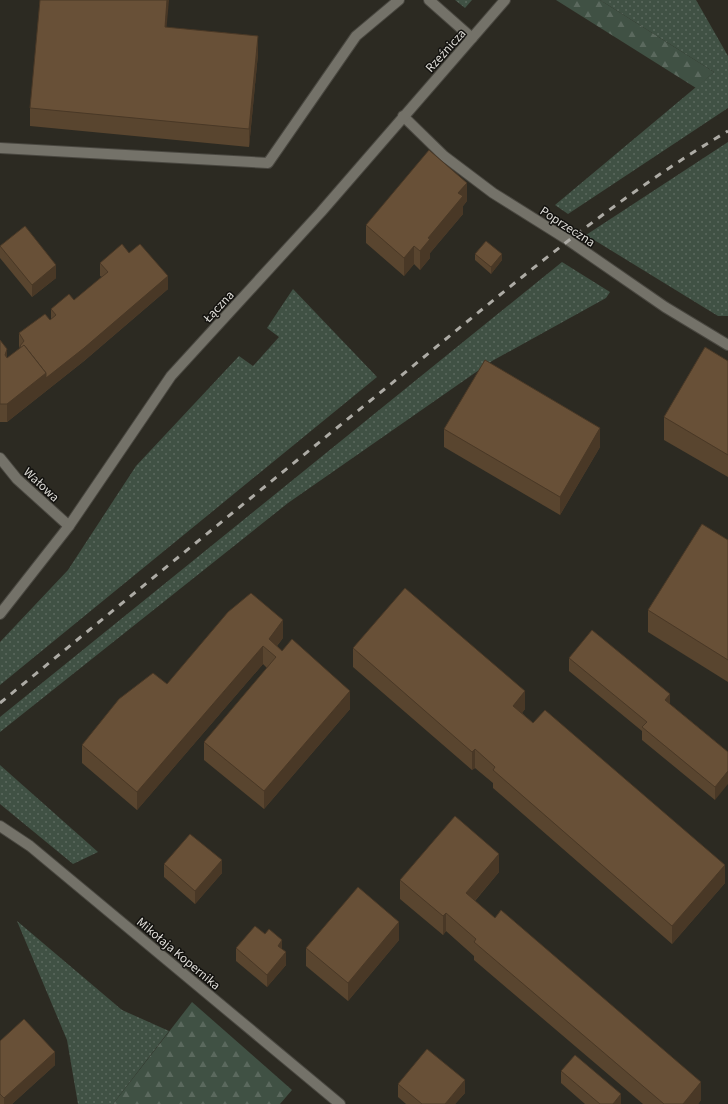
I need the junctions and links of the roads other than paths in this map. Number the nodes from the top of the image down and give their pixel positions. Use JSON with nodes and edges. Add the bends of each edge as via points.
{"nodes":[{"id":1,"x":399,"y":0,"type":"edge"},
{"id":2,"x":429,"y":0,"type":"edge"},
{"id":3,"x":506,"y":0,"type":"edge"},
{"id":4,"x":472,"y":38,"type":"junction"},
{"id":5,"x":403,"y":116,"type":"junction"},
{"id":6,"x":0,"y":148,"type":"edge"},
{"id":7,"x":728,"y":345,"type":"edge"},
{"id":8,"x":0,"y":458,"type":"edge"},
{"id":9,"x":69,"y":526,"type":"junction"},
{"id":10,"x":0,"y":614,"type":"edge"},
{"id":11,"x":0,"y":826,"type":"edge"},
{"id":12,"x":340,"y":1104,"type":"edge"}],
"edges":[{"from":1,"to":6,"type":"street","via":[[356,36],[268,163]]},
{"from":2,"to":4,"type":"street"},
{"from":3,"to":4,"type":"street","name":"Rzeźnicza"},
{"from":4,"to":5,"type":"street","name":"Rzeźnicza"},
{"from":5,"to":7,"type":"street","name":"Poprzeczna","via":[[444,156],[493,193]]},
{"from":5,"to":9,"type":"street","name":"Łączna","via":[[321,212],[171,376]]},
{"from":8,"to":9,"type":"street","name":"Wałowa","via":[[17,479]]},
{"from":9,"to":10,"type":"street","name":"Łączna"},
{"from":11,"to":12,"type":"street","name":"Mikołaja Kopernika","via":[[30,846]]}]}
